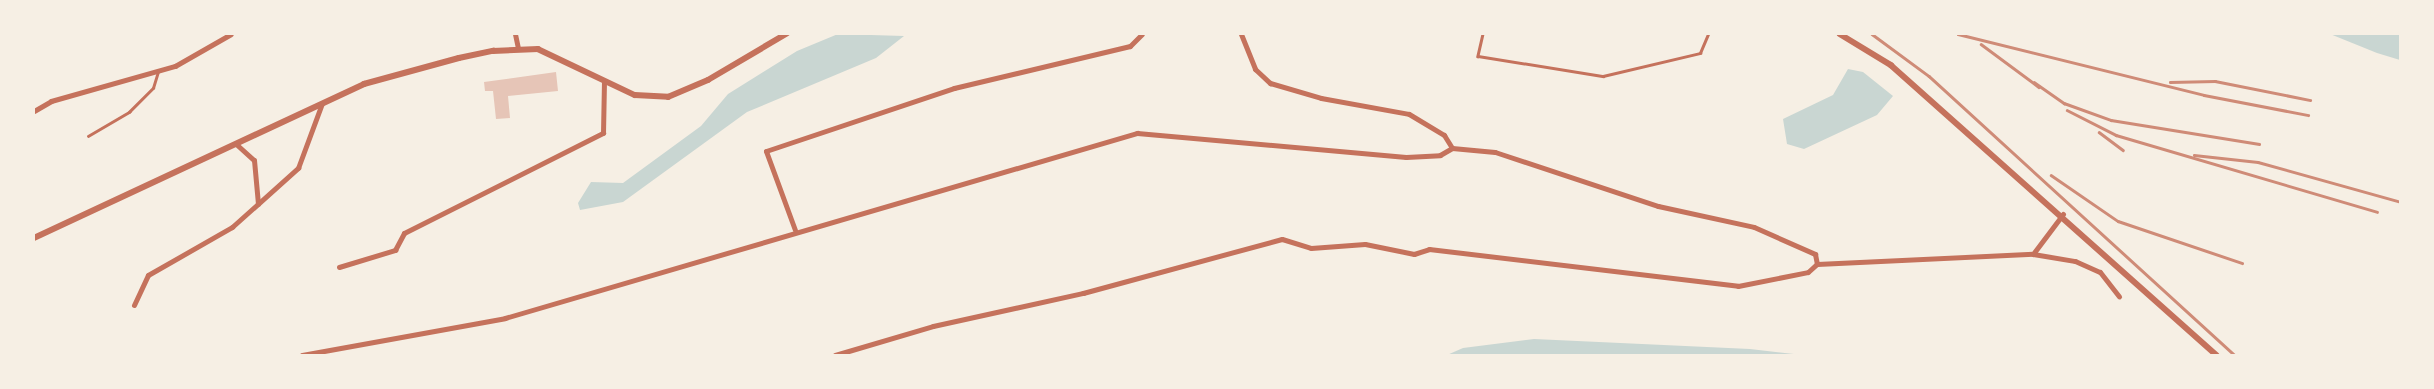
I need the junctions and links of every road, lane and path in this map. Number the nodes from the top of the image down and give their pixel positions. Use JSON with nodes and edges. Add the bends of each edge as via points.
{"nodes":[{"id":1,"x":231,"y":34,"type":"edge"},
{"id":2,"x":515,"y":34,"type":"edge"},
{"id":3,"x":786,"y":34,"type":"edge"},
{"id":4,"x":1142,"y":34,"type":"edge"},
{"id":5,"x":1241,"y":34,"type":"edge"},
{"id":6,"x":1483,"y":34,"type":"edge"},
{"id":7,"x":1708,"y":34,"type":"edge"},
{"id":8,"x":1840,"y":34,"type":"edge"},
{"id":9,"x":518,"y":48,"type":"junction"},
{"id":10,"x":159,"y":70,"type":"junction"},
{"id":11,"x":604,"y":81,"type":"junction"},
{"id":12,"x":322,"y":103,"type":"junction"},
{"id":13,"x":34,"y":111,"type":"edge"},
{"id":14,"x":88,"y":136,"type":"dead end"},
{"id":15,"x":236,"y":144,"type":"junction"},
{"id":16,"x":1452,"y":148,"type":"junction"},
{"id":17,"x":258,"y":204,"type":"junction"},
{"id":18,"x":2063,"y":214,"type":"junction"},
{"id":19,"x":796,"y":230,"type":"junction"},
{"id":20,"x":34,"y":238,"type":"edge"},
{"id":21,"x":2033,"y":254,"type":"junction"},
{"id":22,"x":1817,"y":264,"type":"junction"},
{"id":23,"x":339,"y":267,"type":"dead end"},
{"id":24,"x":2120,"y":296,"type":"dead end"},
{"id":25,"x":134,"y":305,"type":"dead end"},
{"id":26,"x":302,"y":355,"type":"edge"},
{"id":27,"x":834,"y":355,"type":"edge"},
{"id":28,"x":2217,"y":355,"type":"edge"}],
"edges":[{"from":1,"to":10,"type":"street","via":[[175,66]]},
{"from":2,"to":9,"type":"street"},
{"from":3,"to":11,"type":"street","via":[[708,80],[668,96],[635,95]]},
{"from":4,"to":19,"type":"street","via":[[1130,46],[954,88],[766,151]]},
{"from":5,"to":16,"type":"street","via":[[1255,69],[1270,83],[1321,98],[1409,114],[1444,135]]},
{"from":6,"to":7,"type":"lane","via":[[1478,56],[1603,76],[1700,54]]},
{"from":8,"to":18,"type":"street","via":[[1891,65]]},
{"from":9,"to":11,"type":"street","via":[[558,56]]},
{"from":9,"to":12,"type":"street","via":[[364,84]]},
{"from":10,"to":13,"type":"street","via":[[50,101]]},
{"from":10,"to":14,"type":"lane","via":[[153,88],[129,112]]},
{"from":11,"to":23,"type":"street","via":[[603,134],[404,233],[395,250]]},
{"from":12,"to":15,"type":"street"},
{"from":12,"to":17,"type":"street","via":[[298,168]]},
{"from":15,"to":17,"type":"street","via":[[254,160]]},
{"from":15,"to":20,"type":"street"},
{"from":16,"to":19,"type":"street","via":[[1440,155],[1406,156],[1137,133]]},
{"from":16,"to":22,"type":"street","via":[[1495,152],[1658,206],[1754,227],[1814,254]]},
{"from":17,"to":25,"type":"street","via":[[217,237],[148,275]]},
{"from":18,"to":21,"type":"street"},
{"from":18,"to":28,"type":"street"},
{"from":19,"to":26,"type":"street","via":[[505,318]]},
{"from":21,"to":22,"type":"street"},
{"from":21,"to":24,"type":"street","via":[[2075,261],[2100,272]]},
{"from":22,"to":27,"type":"street","via":[[1808,272],[1730,286],[1429,249],[1414,254],[1365,244],[1311,248],[1282,238],[1083,293],[933,326]]}]}
